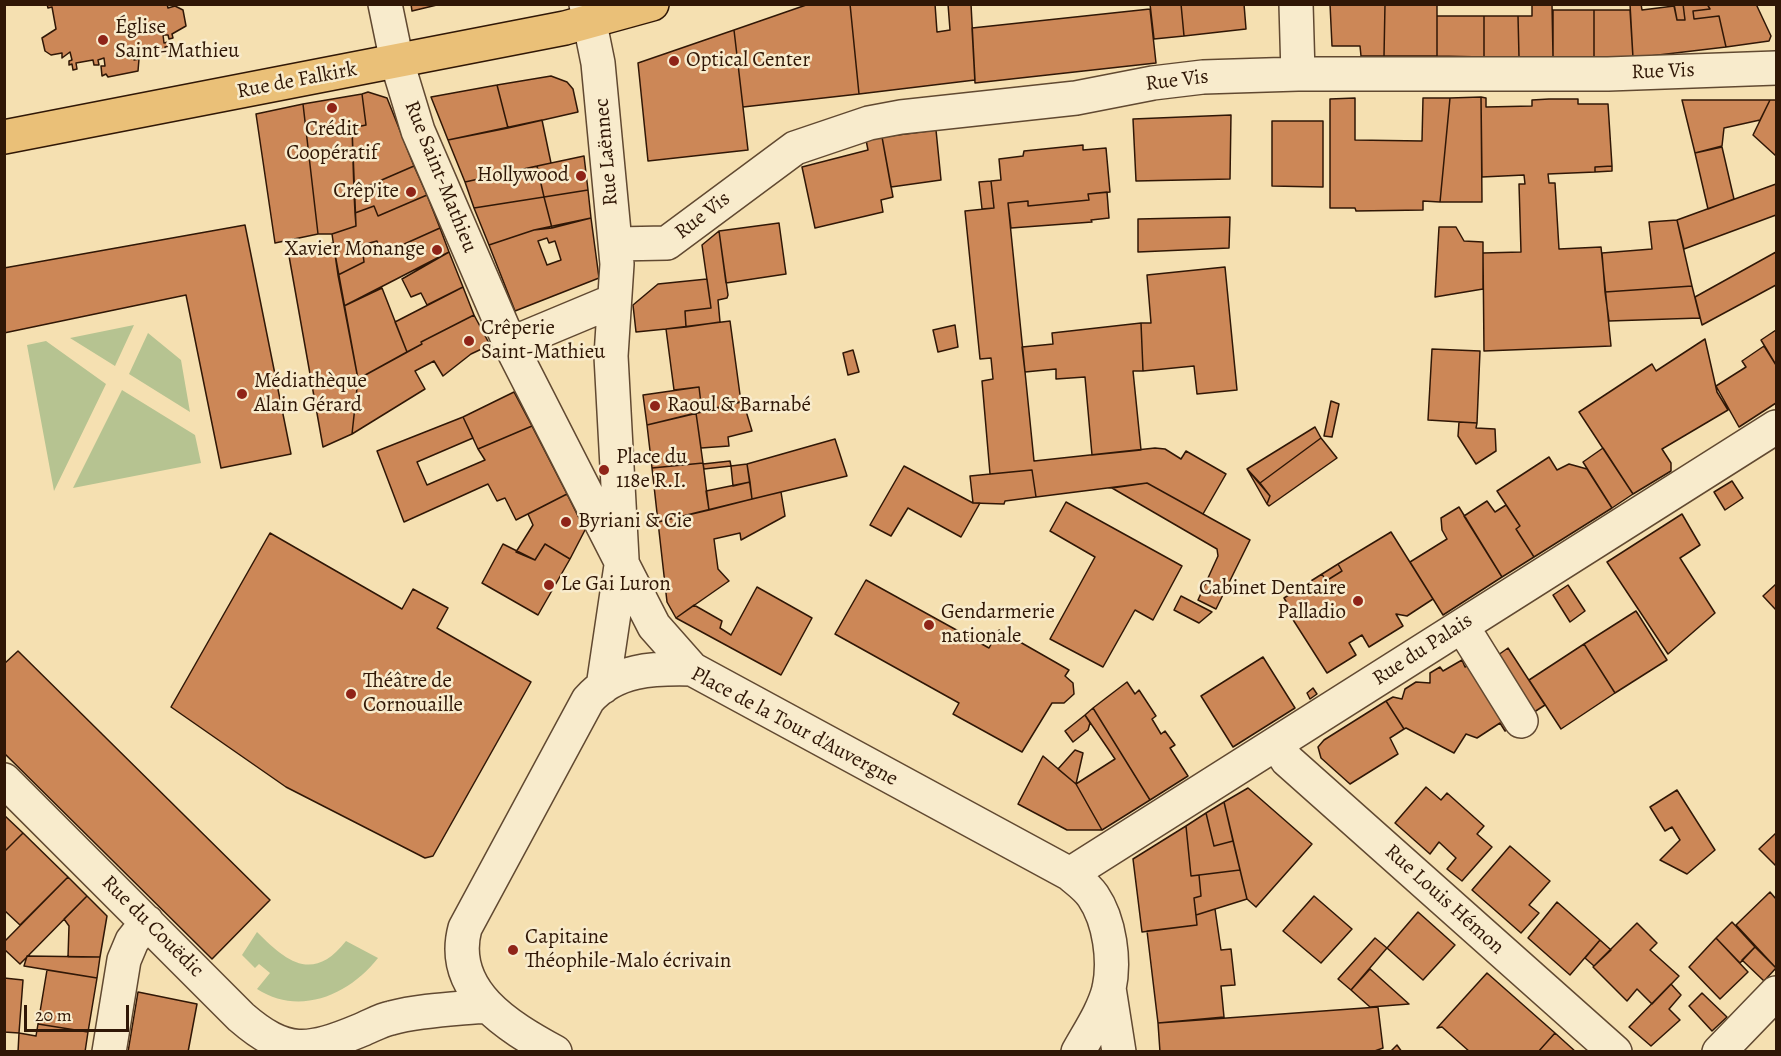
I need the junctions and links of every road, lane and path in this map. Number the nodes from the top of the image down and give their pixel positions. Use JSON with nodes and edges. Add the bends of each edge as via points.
{"nodes":[{"id":1,"x":386,"y":4,"type":"edge"},
{"id":2,"x":652,"y":4,"type":"edge"},
{"id":3,"x":1296,"y":4,"type":"edge"},
{"id":4,"x":588,"y":13,"type":"edge"},
{"id":5,"x":397,"y":62,"type":"junction"},
{"id":6,"x":1776,"y":68,"type":"edge"},
{"id":7,"x":1298,"y":74,"type":"junction"},
{"id":8,"x":4,"y":137,"type":"edge"},
{"id":9,"x":616,"y":244,"type":"junction"},
{"id":10,"x":614,"y":301,"type":"junction"},
{"id":11,"x":510,"y":344,"type":"junction"},
{"id":12,"x":1776,"y":427,"type":"edge"},
{"id":13,"x":622,"y":559,"type":"junction"},
{"id":14,"x":1462,"y":626,"type":"junction"},
{"id":15,"x":692,"y":669,"type":"junction"},
{"id":16,"x":603,"y":687,"type":"junction"},
{"id":17,"x":1521,"y":721,"type":"dead end"},
{"id":18,"x":1277,"y":744,"type":"junction"},
{"id":19,"x":4,"y":780,"type":"edge"},
{"id":20,"x":1070,"y":874,"type":"junction"},
{"id":21,"x":147,"y":922,"type":"junction"},
{"id":22,"x":1109,"y":988,"type":"junction"},
{"id":23,"x":1776,"y":993,"type":"edge"},
{"id":24,"x":486,"y":1006,"type":"junction"},
{"id":25,"x":109,"y":1052,"type":"edge"},
{"id":26,"x":555,"y":1052,"type":"edge"},
{"id":27,"x":1078,"y":1052,"type":"edge"},
{"id":28,"x":1119,"y":1052,"type":"edge"},
{"id":29,"x":1615,"y":1052,"type":"edge"},
{"id":30,"x":1719,"y":1052,"type":"edge"}],
"edges":[{"from":1,"to":5,"type":"street","name":"Rue Saint-Mathieu"},
{"from":2,"to":4,"type":"main road","name":"Rue de Falkirk"},
{"from":3,"to":7,"type":"street"},
{"from":4,"to":5,"type":"main road","name":"Rue de Falkirk"},
{"from":4,"to":9,"type":"street","name":"Rue Laënnec","via":[[598,63]]},
{"from":5,"to":8,"type":"main road","name":"Rue de Falkirk"},
{"from":5,"to":11,"type":"street","name":"Rue Saint-Mathieu","via":[[418,131]]},
{"from":6,"to":7,"type":"street","name":"Rue Vis","via":[[1608,74]]},
{"from":7,"to":9,"type":"street","name":"Rue Vis","via":[[1173,80],[1076,98],[869,123],[795,148],[667,243]]},
{"from":9,"to":10,"type":"street","name":"Rue Laënnec"},
{"from":10,"to":11,"type":"street"},
{"from":10,"to":13,"type":"street","via":[[611,356]]},
{"from":11,"to":13,"type":"street"},
{"from":12,"to":14,"type":"street","name":"Rue du Palais"},
{"from":13,"to":15,"type":"street","via":[[654,626]]},
{"from":13,"to":16,"type":"street"},
{"from":14,"to":17,"type":"street"},
{"from":14,"to":18,"type":"street","name":"Rue du Palais"},
{"from":15,"to":16,"type":"street","name":"Place de la Tour d'Auvergne","via":[[639,671]]},
{"from":15,"to":20,"type":"street","name":"Place de la Tour d'Auvergne"},
{"from":16,"to":24,"type":"street","name":"Place de la Tour d'Auvergne","via":[[582,709],[465,928],[465,969]]},
{"from":18,"to":20,"type":"street","name":"Rue du Palais"},
{"from":18,"to":29,"type":"street","name":"Rue Louis Hémon","via":[[1287,760]]},
{"from":19,"to":21,"type":"street","name":"Rue du Couëdic"},
{"from":20,"to":22,"type":"street","name":"Place de la Tour d'Auvergne","via":[[1093,895],[1105,922],[1111,958]]},
{"from":21,"to":24,"type":"street","name":"Rue du Couëdic","via":[[255,1030],[290,1048],[327,1044],[390,1018]]},
{"from":21,"to":25,"type":"street","via":[[124,960]]},
{"from":22,"to":27,"type":"street","name":"Place de la Tour d'Auvergne"},
{"from":22,"to":28,"type":"street","name":"Place de la Tour d'Auvergne"},
{"from":23,"to":30,"type":"street"},
{"from":24,"to":26,"type":"street","name":"Place de la Tour d'Auvergne"}]}
